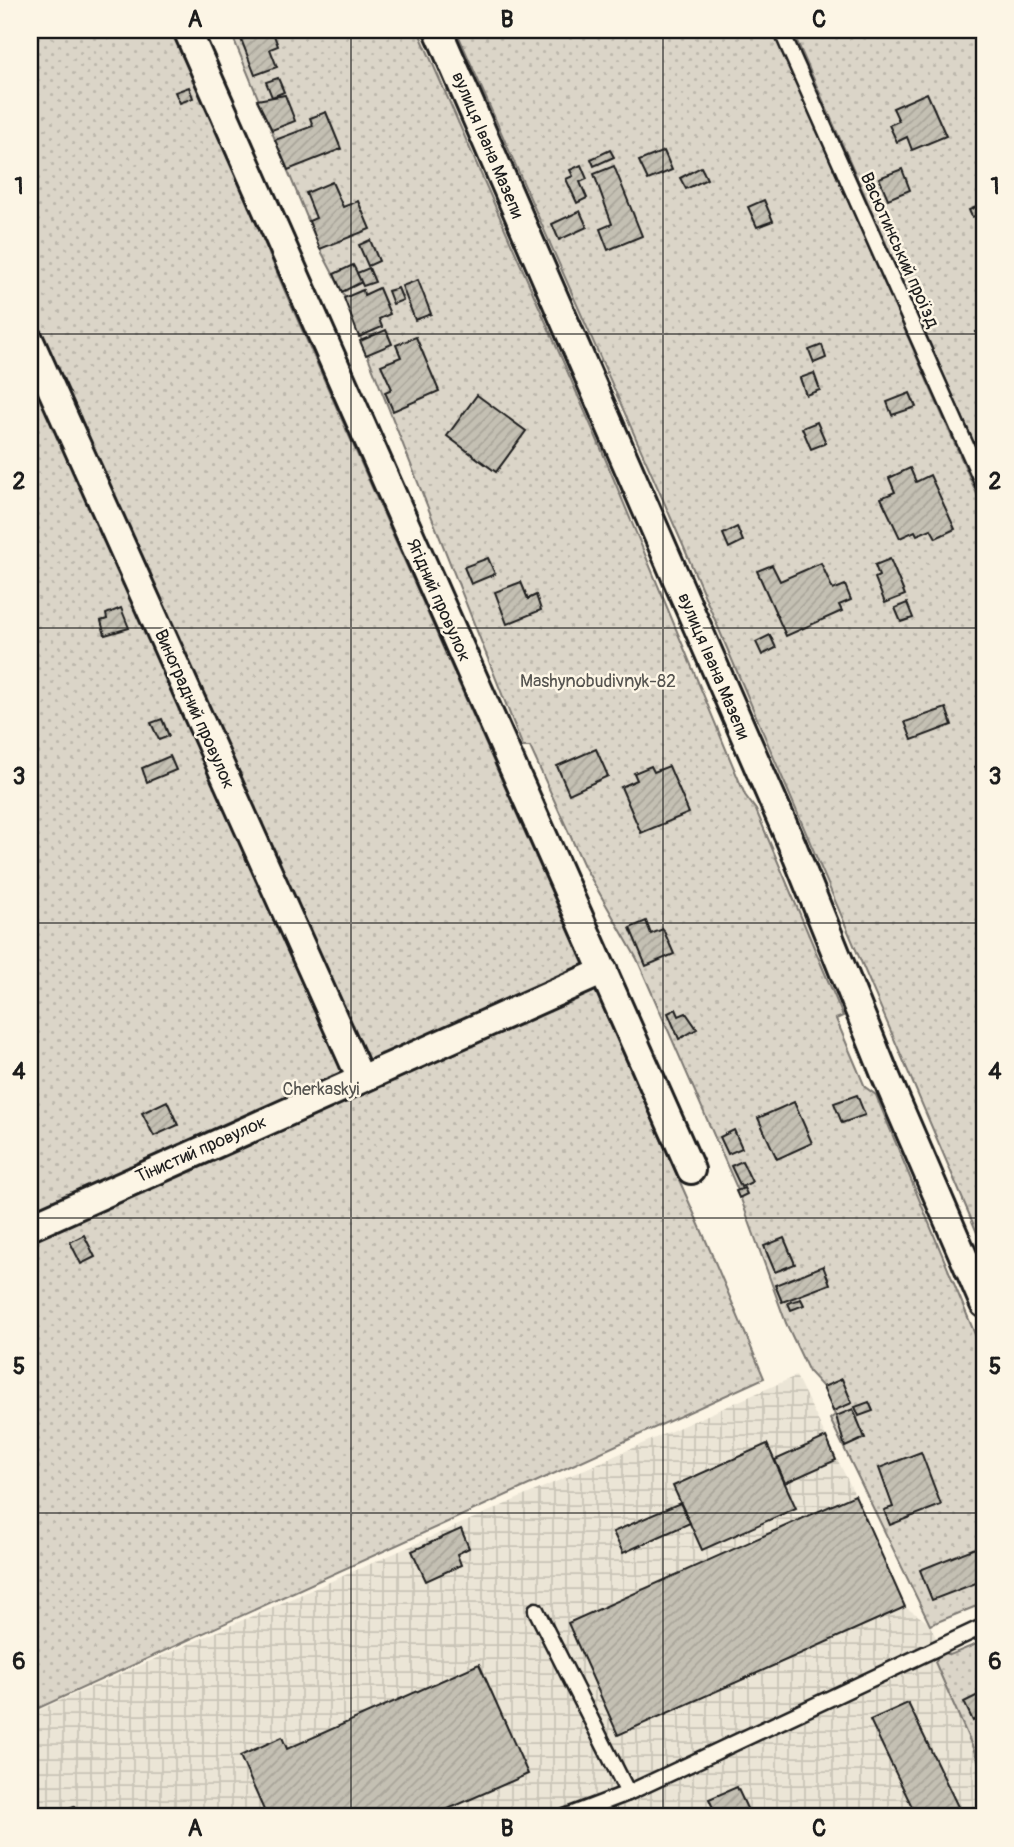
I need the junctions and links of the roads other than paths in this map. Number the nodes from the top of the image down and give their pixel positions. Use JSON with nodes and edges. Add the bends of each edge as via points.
{"nodes":[{"id":1,"x":187,"y":30,"type":"edge"},
{"id":2,"x":438,"y":30,"type":"edge"},
{"id":3,"x":781,"y":30,"type":"edge"},
{"id":4,"x":30,"y":341,"type":"edge"},
{"id":5,"x":984,"y":486,"type":"edge"},
{"id":6,"x":604,"y":971,"type":"junction"},
{"id":7,"x":360,"y":1077,"type":"junction"},
{"id":8,"x":691,"y":1170,"type":"dead end"},
{"id":9,"x":30,"y":1227,"type":"edge"},
{"id":10,"x":984,"y":1304,"type":"edge"},
{"id":11,"x":536,"y":1610,"type":"dead end"},
{"id":12,"x":984,"y":1626,"type":"edge"},
{"id":13,"x":628,"y":1793,"type":"junction"},
{"id":14,"x":565,"y":1817,"type":"edge"}],
"edges":[{"from":1,"to":6,"type":"street","name":"Ягідний провулок"},
{"from":2,"to":10,"type":"street","name":"вулиця Івана Мазепи","via":[[793,847]]},
{"from":3,"to":5,"type":"lane","name":"Васютинський проїзд"},
{"from":4,"to":7,"type":"street","name":"Виноградний провулок"},
{"from":6,"to":7,"type":"street","name":"Тінистий провулок"},
{"from":6,"to":8,"type":"street","name":"Ягідний провулок"},
{"from":7,"to":9,"type":"street","name":"Тінистий провулок"},
{"from":11,"to":13,"type":"lane"},
{"from":12,"to":13,"type":"lane"},
{"from":13,"to":14,"type":"lane"}]}
